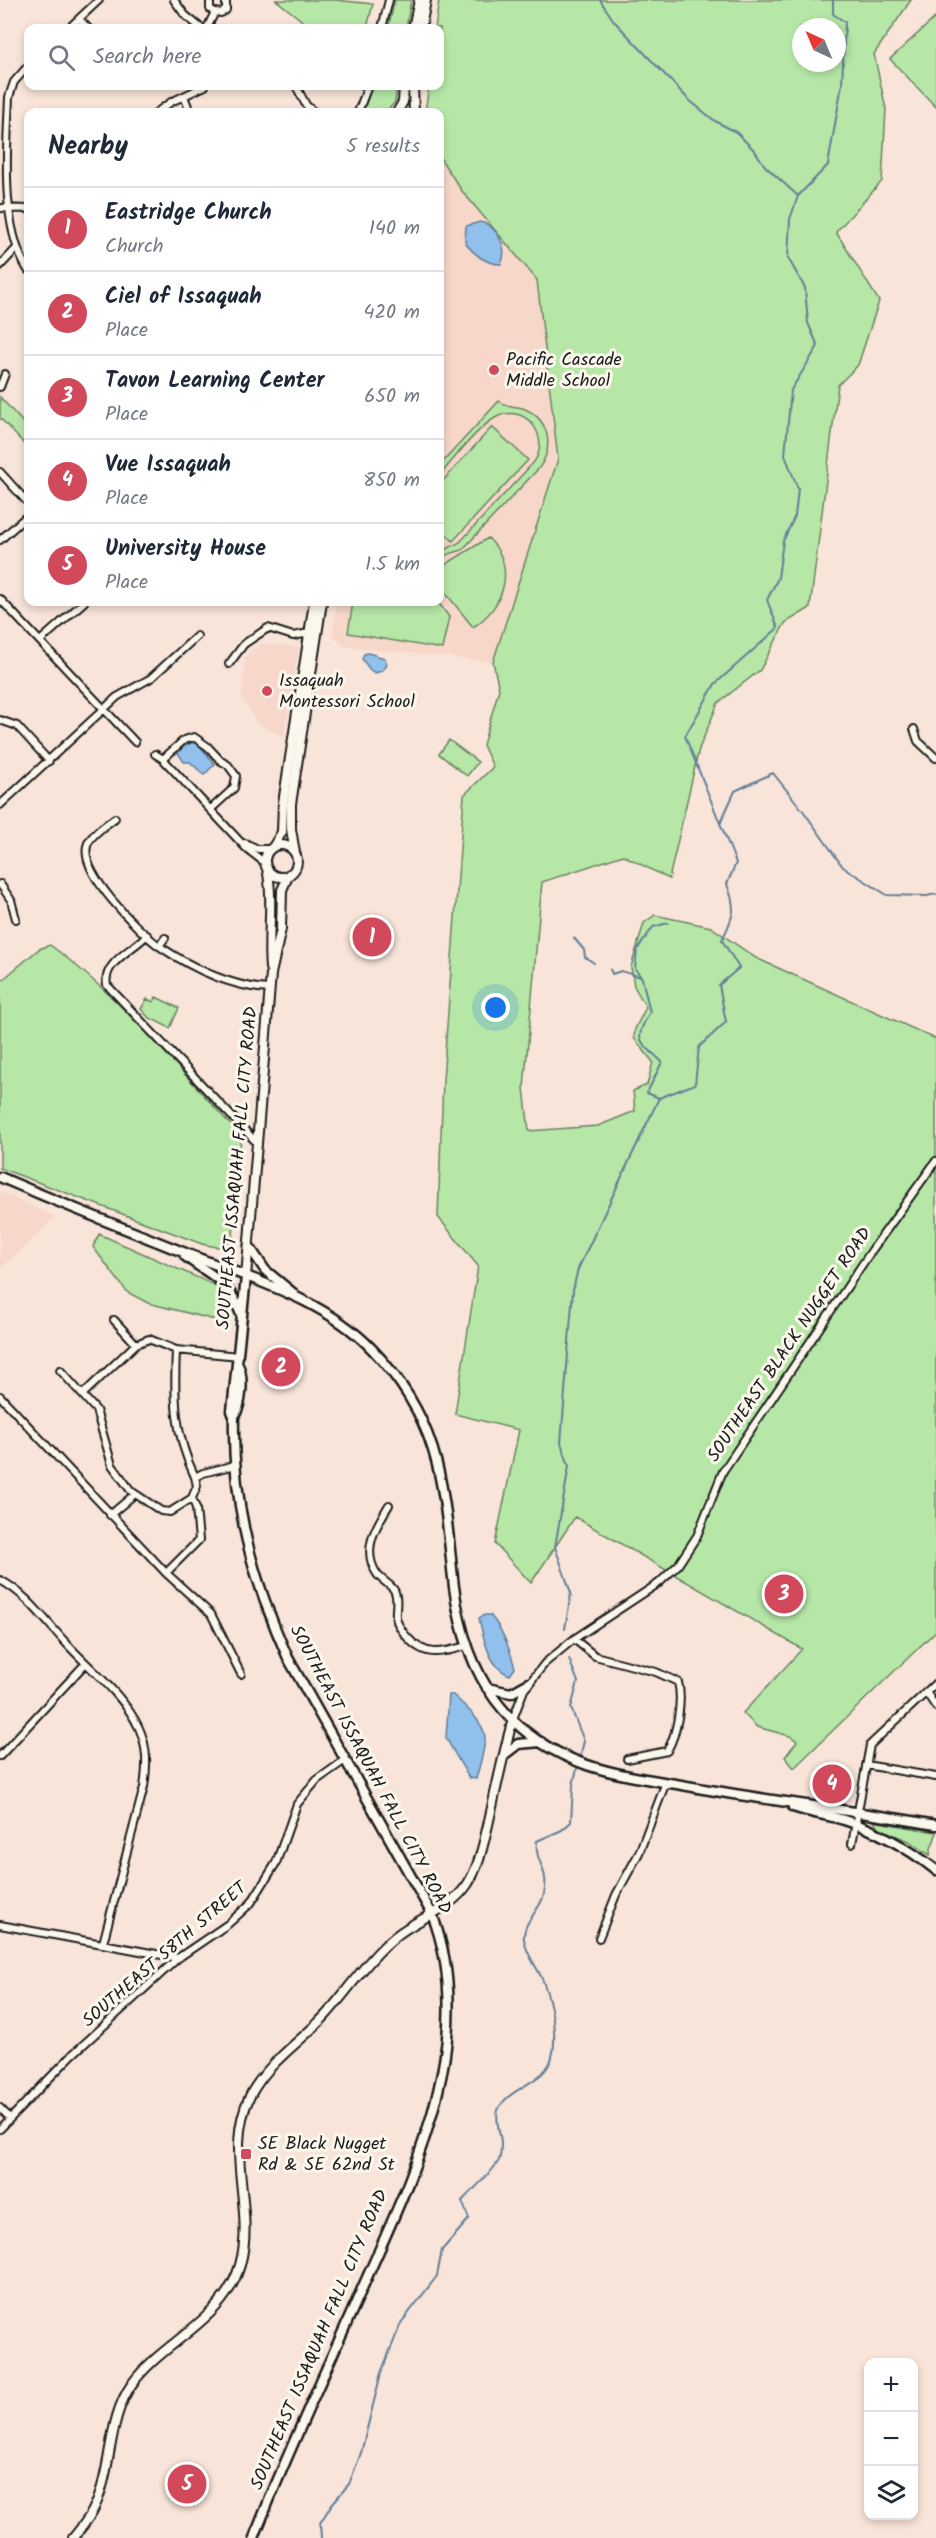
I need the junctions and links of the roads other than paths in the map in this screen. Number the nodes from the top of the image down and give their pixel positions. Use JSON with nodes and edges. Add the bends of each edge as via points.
{"nodes":[{"id":1,"x":99,"y":0,"type":"edge"},
{"id":2,"x":174,"y":0,"type":"edge"},
{"id":3,"x":210,"y":0,"type":"edge"},
{"id":4,"x":226,"y":0,"type":"edge"},
{"id":5,"x":389,"y":0,"type":"edge"},
{"id":6,"x":419,"y":0,"type":"edge"},
{"id":7,"x":426,"y":0,"type":"edge"},
{"id":8,"x":215,"y":12,"type":"junction"},
{"id":9,"x":79,"y":19,"type":"junction"},
{"id":10,"x":73,"y":24,"type":"edge"},
{"id":11,"x":84,"y":24,"type":"edge"},
{"id":12,"x":196,"y":24,"type":"edge"},
{"id":13,"x":209,"y":24,"type":"edge"},
{"id":14,"x":383,"y":24,"type":"edge"},
{"id":15,"x":414,"y":24,"type":"edge"},
{"id":16,"x":422,"y":24,"type":"edge"},
{"id":17,"x":24,"y":71,"type":"edge"},
{"id":18,"x":197,"y":90,"type":"edge"},
{"id":19,"x":298,"y":90,"type":"edge"},
{"id":20,"x":366,"y":90,"type":"edge"},
{"id":21,"x":404,"y":90,"type":"edge"},
{"id":22,"x":412,"y":90,"type":"edge"},
{"id":23,"x":184,"y":96,"type":"junction"},
{"id":24,"x":163,"y":108,"type":"edge"},
{"id":25,"x":188,"y":108,"type":"edge"},
{"id":26,"x":309,"y":108,"type":"edge"},
{"id":27,"x":360,"y":108,"type":"edge"},
{"id":28,"x":399,"y":108,"type":"edge"},
{"id":29,"x":414,"y":108,"type":"edge"},
{"id":30,"x":3,"y":208,"type":"edge"},
{"id":31,"x":24,"y":209,"type":"edge"},
{"id":32,"x":15,"y":250,"type":"junction"},
{"id":33,"x":24,"y":264,"type":"edge"},
{"id":34,"x":0,"y":266,"type":"edge"},
{"id":35,"x":5,"y":374,"type":"dead end"},
{"id":36,"x":0,"y":387,"type":"edge"},
{"id":37,"x":0,"y":472,"type":"edge"},
{"id":38,"x":24,"y":499,"type":"edge"},
{"id":39,"x":24,"y":519,"type":"edge"},
{"id":40,"x":0,"y":540,"type":"edge"},
{"id":41,"x":0,"y":599,"type":"edge"},
{"id":42,"x":79,"y":606,"type":"edge"},
{"id":43,"x":313,"y":606,"type":"edge"},
{"id":44,"x":321,"y":606,"type":"edge"},
{"id":45,"x":309,"y":633,"type":"junction"},
{"id":46,"x":197,"y":636,"type":"dead end"},
{"id":47,"x":40,"y":641,"type":"junction"},
{"id":48,"x":229,"y":664,"type":"dead end"},
{"id":49,"x":104,"y":710,"type":"junction"},
{"id":50,"x":0,"y":720,"type":"edge"},
{"id":51,"x":914,"y":729,"type":"dead end"},
{"id":52,"x":135,"y":742,"type":"dead end"},
{"id":53,"x":155,"y":754,"type":"dead end"},
{"id":54,"x":936,"y":758,"type":"edge"},
{"id":55,"x":163,"y":759,"type":"junction"},
{"id":56,"x":49,"y":761,"type":"junction"},
{"id":57,"x":0,"y":805,"type":"edge"},
{"id":58,"x":211,"y":809,"type":"junction"},
{"id":59,"x":115,"y":818,"type":"dead end"},
{"id":60,"x":241,"y":842,"type":"junction"},
{"id":61,"x":272,"y":848,"type":"junction"},
{"id":62,"x":295,"y":853,"type":"junction"},
{"id":63,"x":266,"y":866,"type":"junction"},
{"id":64,"x":289,"y":874,"type":"junction"},
{"id":65,"x":0,"y":884,"type":"edge"},
{"id":66,"x":16,"y":919,"type":"dead end"},
{"id":67,"x":147,"y":935,"type":"junction"},
{"id":68,"x":165,"y":938,"type":"dead end"},
{"id":69,"x":159,"y":946,"type":"junction"},
{"id":70,"x":271,"y":974,"type":"junction"},
{"id":71,"x":269,"y":989,"type":"junction"},
{"id":72,"x":258,"y":1144,"type":"junction"},
{"id":73,"x":936,"y":1161,"type":"edge"},
{"id":74,"x":0,"y":1177,"type":"edge"},
{"id":75,"x":249,"y":1246,"type":"junction"},
{"id":76,"x":175,"y":1249,"type":"junction"},
{"id":77,"x":246,"y":1277,"type":"junction"},
{"id":78,"x":297,"y":1298,"type":"junction"},
{"id":79,"x":243,"y":1319,"type":"junction"},
{"id":80,"x":114,"y":1320,"type":"dead end"},
{"id":81,"x":136,"y":1344,"type":"junction"},
{"id":82,"x":176,"y":1350,"type":"junction"},
{"id":83,"x":239,"y":1356,"type":"junction"},
{"id":84,"x":60,"y":1370,"type":"dead end"},
{"id":85,"x":83,"y":1394,"type":"junction"},
{"id":86,"x":0,"y":1396,"type":"edge"},
{"id":87,"x":235,"y":1466,"type":"junction"},
{"id":88,"x":195,"y":1477,"type":"junction"},
{"id":89,"x":135,"y":1494,"type":"junction"},
{"id":90,"x":192,"y":1498,"type":"junction"},
{"id":91,"x":389,"y":1505,"type":"dead end"},
{"id":92,"x":111,"y":1515,"type":"junction"},
{"id":93,"x":166,"y":1572,"type":"junction"},
{"id":94,"x":0,"y":1580,"type":"edge"},
{"id":95,"x":574,"y":1639,"type":"junction"},
{"id":96,"x":466,"y":1646,"type":"junction"},
{"id":97,"x":86,"y":1664,"type":"junction"},
{"id":98,"x":242,"y":1674,"type":"dead end"},
{"id":99,"x":529,"y":1683,"type":"junction"},
{"id":100,"x":936,"y":1683,"type":"edge"},
{"id":101,"x":487,"y":1688,"type":"junction"},
{"id":102,"x":926,"y":1692,"type":"junction"},
{"id":103,"x":936,"y":1707,"type":"edge"},
{"id":104,"x":513,"y":1719,"type":"junction"},
{"id":105,"x":541,"y":1742,"type":"junction"},
{"id":106,"x":505,"y":1754,"type":"junction"},
{"id":107,"x":0,"y":1756,"type":"edge"},
{"id":108,"x":627,"y":1759,"type":"dead end"},
{"id":109,"x":345,"y":1760,"type":"junction"},
{"id":110,"x":866,"y":1765,"type":"junction"},
{"id":111,"x":936,"y":1777,"type":"edge"},
{"id":112,"x":666,"y":1782,"type":"junction"},
{"id":113,"x":782,"y":1803,"type":"junction"},
{"id":114,"x":858,"y":1812,"type":"junction"},
{"id":115,"x":856,"y":1824,"type":"junction"},
{"id":116,"x":936,"y":1825,"type":"edge"},
{"id":117,"x":852,"y":1844,"type":"dead end"},
{"id":118,"x":936,"y":1870,"type":"edge"},
{"id":119,"x":432,"y":1914,"type":"junction"},
{"id":120,"x":0,"y":1925,"type":"edge"},
{"id":121,"x":599,"y":1938,"type":"dead end"},
{"id":122,"x":103,"y":1943,"type":"junction"},
{"id":123,"x":178,"y":1958,"type":"junction"},
{"id":124,"x":0,"y":2109,"type":"edge"},
{"id":125,"x":9,"y":2117,"type":"junction"},
{"id":126,"x":0,"y":2129,"type":"edge"},
{"id":127,"x":73,"y":2538,"type":"edge"},
{"id":128,"x":254,"y":2538,"type":"edge"}],
"edges":[{"from":1,"to":9,"type":"street"},
{"from":2,"to":12,"type":"street"},
{"from":3,"to":8,"type":"street","via":[[209,6]]},
{"from":4,"to":8,"type":"street","via":[[226,10]]},
{"from":5,"to":14,"type":"street"},
{"from":6,"to":15,"type":"street"},
{"from":7,"to":16,"type":"street"},
{"from":8,"to":13,"type":"street"},
{"from":9,"to":10,"type":"street"},
{"from":9,"to":11,"type":"street"},
{"from":17,"to":30,"type":"street","via":[[9,97]]},
{"from":18,"to":23,"type":"street"},
{"from":19,"to":26,"type":"street"},
{"from":20,"to":27,"type":"street"},
{"from":21,"to":28,"type":"street"},
{"from":22,"to":29,"type":"street"},
{"from":23,"to":24,"type":"street"},
{"from":23,"to":25,"type":"street"},
{"from":30,"to":31,"type":"street"},
{"from":30,"to":32,"type":"street"},
{"from":32,"to":33,"type":"street"},
{"from":32,"to":34,"type":"street"},
{"from":35,"to":36,"type":"street"},
{"from":37,"to":38,"type":"street"},
{"from":39,"to":40,"type":"street"},
{"from":41,"to":47,"type":"street"},
{"from":42,"to":47,"type":"street"},
{"from":43,"to":45,"type":"street"},
{"from":44,"to":62,"type":"street","via":[[291,804]]},
{"from":45,"to":48,"type":"street","via":[[293,636],[268,628],[244,644]]},
{"from":45,"to":61,"type":"street","via":[[282,830]]},
{"from":46,"to":49,"type":"street","via":[[151,678],[123,693]]},
{"from":47,"to":49,"type":"street"},
{"from":49,"to":52,"type":"street"},
{"from":49,"to":56,"type":"street"},
{"from":50,"to":56,"type":"street","via":[[16,726]]},
{"from":51,"to":54,"type":"street","via":[[918,741]]},
{"from":53,"to":55,"type":"street"},
{"from":55,"to":58,"type":"street"},
{"from":55,"to":58,"type":"street","via":[[184,740],[194,737],[234,771],[234,788]]},
{"from":56,"to":57,"type":"street"},
{"from":58,"to":60,"type":"street"},
{"from":59,"to":67,"type":"street","via":[[88,842],[92,870]]},
{"from":60,"to":61,"type":"street","via":[[258,849]]},
{"from":60,"to":63,"type":"street"},
{"from":61,"to":62,"type":"street","via":[[286,846]]},
{"from":61,"to":63,"type":"street"},
{"from":62,"to":64,"type":"street","via":[[296,864]]},
{"from":63,"to":64,"type":"street","via":[[275,875]]},
{"from":63,"to":70,"type":"street","name":"SOUTHEAST ISSAQUAH FALL CITY ROAD","via":[[272,898],[268,947]]},
{"from":64,"to":70,"type":"street","name":"SOUTHEAST ISSAQUAH FALL CITY ROAD","via":[[282,890],[281,929]]},
{"from":65,"to":66,"type":"street","via":[[11,900]]},
{"from":67,"to":69,"type":"street"},
{"from":67,"to":72,"type":"street","via":[[111,966],[106,978],[110,989]]},
{"from":68,"to":69,"type":"street"},
{"from":69,"to":71,"type":"street","via":[[228,982]]},
{"from":70,"to":71,"type":"street","name":"SOUTHEAST ISSAQUAH FALL CITY ROAD"},
{"from":71,"to":72,"type":"street","name":"SOUTHEAST ISSAQUAH FALL CITY ROAD"},
{"from":72,"to":75,"type":"street","name":"SOUTHEAST ISSAQUAH FALL CITY ROAD"},
{"from":73,"to":95,"type":"street","name":"SOUTHEAST BLACK NUGGET ROAD","via":[[723,1471],[697,1536],[678,1565],[659,1583]]},
{"from":74,"to":76,"type":"main road"},
{"from":75,"to":77,"type":"street","name":"SOUTHEAST ISSAQUAH FALL CITY ROAD"},
{"from":75,"to":78,"type":"main road","via":[[265,1269]]},
{"from":76,"to":77,"type":"main road"},
{"from":76,"to":79,"type":"main road","via":[[228,1286]]},
{"from":77,"to":78,"type":"main road"},
{"from":77,"to":79,"type":"main road","name":"SOUTHEAST ISSAQUAH FALL CITY ROAD"},
{"from":78,"to":96,"type":"main road","via":[[339,1320],[372,1348],[400,1382],[429,1432],[445,1495],[453,1588]]},
{"from":79,"to":83,"type":"main road","name":"SOUTHEAST ISSAQUAH FALL CITY ROAD"},
{"from":80,"to":81,"type":"street"},
{"from":81,"to":82,"type":"street","via":[[149,1339]]},
{"from":81,"to":85,"type":"street"},
{"from":82,"to":83,"type":"street"},
{"from":82,"to":88,"type":"street","via":[[176,1419],[182,1447]]},
{"from":83,"to":87,"type":"main road","name":"SOUTHEAST ISSAQUAH FALL CITY ROAD"},
{"from":84,"to":85,"type":"street"},
{"from":85,"to":89,"type":"street","via":[[96,1410],[112,1465]]},
{"from":86,"to":92,"type":"street"},
{"from":87,"to":88,"type":"street"},
{"from":87,"to":109,"type":"main road","name":"SOUTHEAST ISSAQUAH FALL CITY ROAD","via":[[248,1551],[271,1621]]},
{"from":88,"to":90,"type":"street","via":[[197,1486]]},
{"from":89,"to":90,"type":"street","via":[[166,1513]]},
{"from":89,"to":92,"type":"street"},
{"from":90,"to":93,"type":"street","via":[[199,1540]]},
{"from":91,"to":96,"type":"street","via":[[375,1529],[370,1548],[377,1574],[394,1590],[398,1600],[396,1618],[400,1627],[427,1652]]},
{"from":92,"to":93,"type":"street"},
{"from":93,"to":98,"type":"street","via":[[215,1618]]},
{"from":94,"to":97,"type":"street","via":[[22,1596]]},
{"from":95,"to":99,"type":"street","name":"SOUTHEAST BLACK NUGGET ROAD","via":[[545,1662]]},
{"from":95,"to":108,"type":"street","via":[[595,1656],[656,1672],[679,1684],[680,1699],[667,1751]]},
{"from":96,"to":101,"type":"main road"},
{"from":97,"to":107,"type":"street"},
{"from":97,"to":122,"type":"street","via":[[131,1713],[147,1753],[144,1787]]},
{"from":99,"to":101,"type":"main road","via":[[512,1693]]},
{"from":99,"to":104,"type":"street","name":"SOUTHEAST BLACK NUGGET ROAD"},
{"from":100,"to":102,"type":"street"},
{"from":101,"to":104,"type":"main road"},
{"from":102,"to":103,"type":"street"},
{"from":102,"to":110,"type":"street","via":[[872,1743]]},
{"from":104,"to":105,"type":"main road"},
{"from":104,"to":106,"type":"street","name":"SOUTHEAST BLACK NUGGET ROAD"},
{"from":105,"to":106,"type":"main road","via":[[518,1744]]},
{"from":105,"to":112,"type":"main road","via":[[600,1769]]},
{"from":106,"to":119,"type":"street","name":"SOUTHEAST BLACK NUGGET ROAD","via":[[474,1872],[459,1895]]},
{"from":109,"to":119,"type":"main road","name":"SOUTHEAST ISSAQUAH FALL CITY ROAD"},
{"from":109,"to":123,"type":"street","name":"SOUTHEAST 58TH STREET","via":[[317,1780],[297,1804],[270,1877],[251,1903]]},
{"from":110,"to":111,"type":"street"},
{"from":110,"to":114,"type":"street"},
{"from":112,"to":113,"type":"main road"},
{"from":112,"to":121,"type":"street","via":[[639,1853]]},
{"from":113,"to":114,"type":"main road"},
{"from":113,"to":115,"type":"main road"},
{"from":114,"to":115,"type":"street"},
{"from":114,"to":116,"type":"main road"},
{"from":115,"to":117,"type":"street"},
{"from":115,"to":118,"type":"main road","via":[[900,1845]]},
{"from":119,"to":127,"type":"street","name":"SOUTHEAST BLACK NUGGET ROAD","via":[[385,1945],[323,2018],[273,2064],[256,2086],[244,2109],[238,2141],[244,2233],[235,2278],[213,2311],[152,2362],[126,2394],[96,2505]]},
{"from":119,"to":128,"type":"main road","name":"SOUTHEAST ISSAQUAH FALL CITY ROAD","via":[[444,1951],[449,2008],[435,2104],[386,2232]]},
{"from":120,"to":122,"type":"street"},
{"from":122,"to":123,"type":"street"},
{"from":123,"to":125,"type":"street","name":"SOUTHEAST 58TH STREET"},
{"from":124,"to":125,"type":"street"},
{"from":125,"to":126,"type":"street","name":"SOUTHEAST 58TH STREET"}]}
